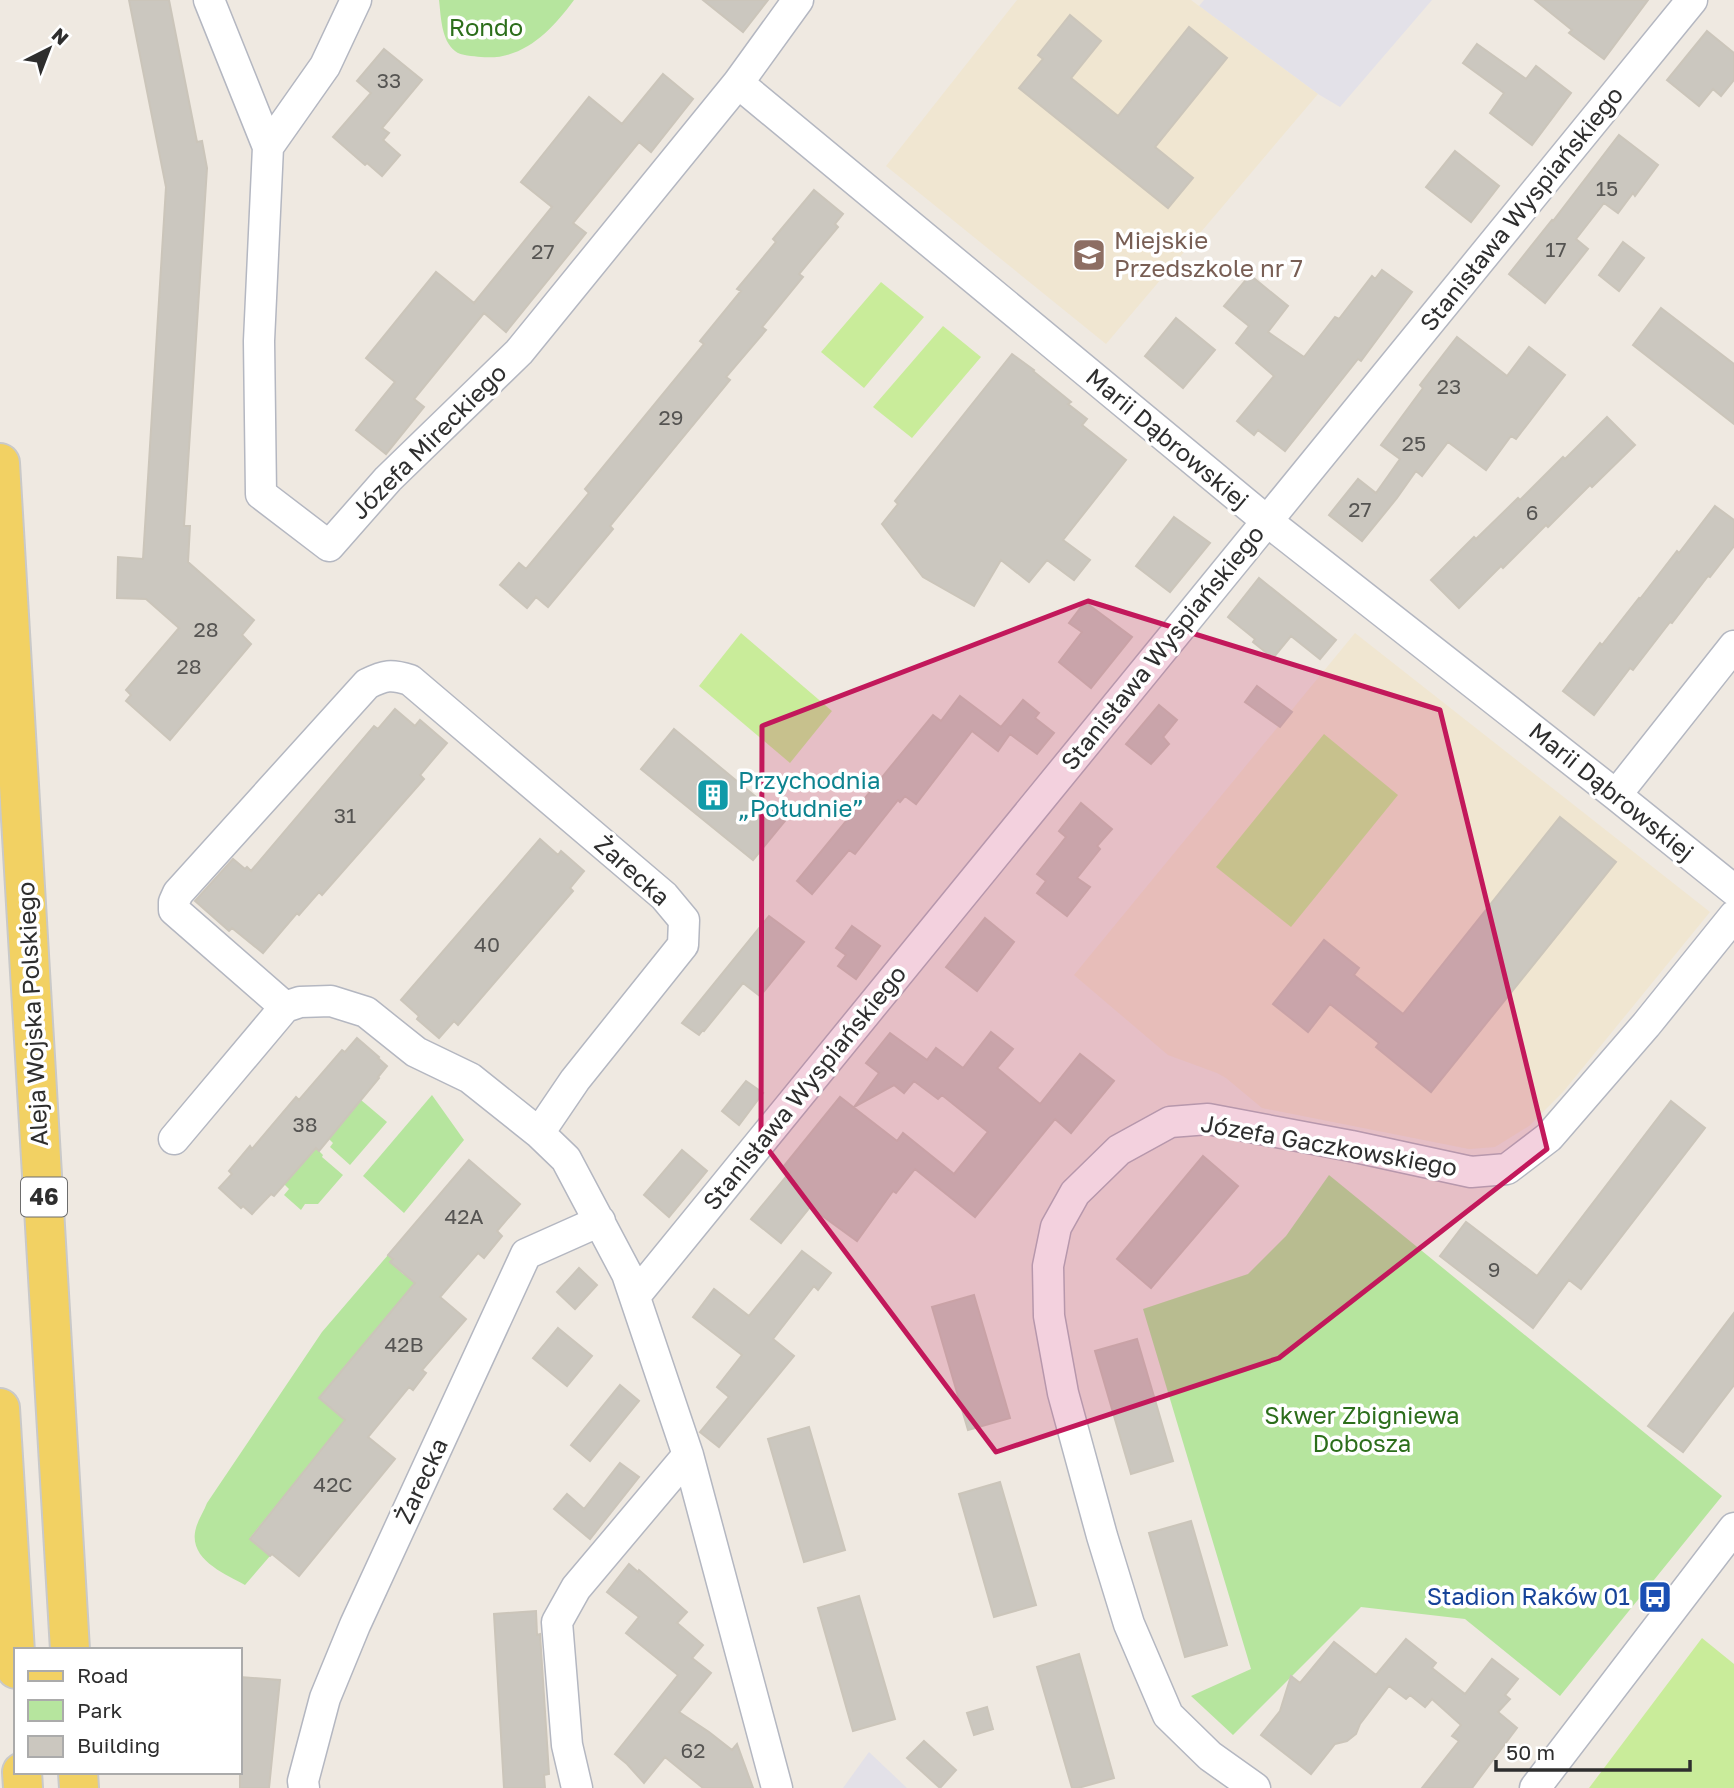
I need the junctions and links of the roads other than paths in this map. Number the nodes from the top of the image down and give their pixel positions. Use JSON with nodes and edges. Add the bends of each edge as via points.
{"nodes":[{"id":1,"x":209,"y":0,"type":"edge"},
{"id":2,"x":356,"y":0,"type":"edge"},
{"id":3,"x":798,"y":0,"type":"edge"},
{"id":4,"x":1692,"y":0,"type":"edge"},
{"id":5,"x":738,"y":83,"type":"junction"},
{"id":6,"x":268,"y":147,"type":"junction"},
{"id":7,"x":0,"y":463,"type":"edge"},
{"id":8,"x":1267,"y":521,"type":"junction"},
{"id":9,"x":1734,"y":646,"type":"edge"},
{"id":10,"x":1616,"y":795,"type":"junction"},
{"id":11,"x":1734,"y":890,"type":"edge"},
{"id":12,"x":1734,"y":916,"type":"edge"},
{"id":13,"x":285,"y":1007,"type":"junction"},
{"id":14,"x":539,"y":1133,"type":"junction"},
{"id":15,"x":174,"y":1139,"type":"dead end"},
{"id":16,"x":600,"y":1221,"type":"junction"},
{"id":17,"x":635,"y":1296,"type":"junction"},
{"id":18,"x":0,"y":1408,"type":"edge"},
{"id":19,"x":688,"y":1455,"type":"junction"},
{"id":20,"x":1734,"y":1528,"type":"edge"},
{"id":21,"x":15,"y":1648,"type":"edge"},
{"id":22,"x":71,"y":1648,"type":"edge"},
{"id":23,"x":304,"y":1788,"type":"edge"},
{"id":24,"x":577,"y":1788,"type":"edge"},
{"id":25,"x":777,"y":1788,"type":"edge"},
{"id":26,"x":1255,"y":1788,"type":"edge"},
{"id":27,"x":1535,"y":1788,"type":"edge"}],
"edges":[{"from":1,"to":6,"type":"street","name":"Józefa Mireckiego"},
{"from":2,"to":6,"type":"street","via":[[326,66]]},
{"from":3,"to":5,"type":"street","name":"Józefa Mireckiego"},
{"from":4,"to":8,"type":"street","name":"Stanisława Wyspiańskiego"},
{"from":5,"to":6,"type":"street","name":"Józefa Mireckiego","via":[[519,352],[388,479],[329,546],[261,494],[259,341]]},
{"from":5,"to":8,"type":"street","name":"Marii Dąbrowskiej"},
{"from":7,"to":22,"type":"main road","name":"Aleja Wojska Polskiego","number":"46"},
{"from":8,"to":10,"type":"street","name":"Marii Dąbrowskiej"},
{"from":8,"to":17,"type":"street","name":"Stanisława Wyspiańskiego"},
{"from":9,"to":10,"type":"street"},
{"from":10,"to":11,"type":"street","name":"Marii Dąbrowskiej"},
{"from":12,"to":26,"type":"street","name":"Józefa Gaczkowskiego","via":[[1549,1138],[1507,1169],[1471,1172],[1208,1119],[1170,1122],[1119,1150],[1075,1193],[1055,1227],[1048,1265],[1049,1316],[1063,1394],[1129,1624],[1168,1715],[1210,1756]]},
{"from":13,"to":14,"type":"street","via":[[331,1001],[366,1012],[416,1052],[470,1078]]},
{"from":13,"to":14,"type":"street","name":"Żarecka","via":[[174,910],[174,902],[181,888],[367,684],[383,676],[410,680],[664,896],[684,920],[683,945],[575,1080]]},
{"from":13,"to":15,"type":"street"},
{"from":14,"to":16,"type":"street","via":[[566,1158]]},
{"from":16,"to":17,"type":"street"},
{"from":16,"to":23,"type":"street","name":"Żarecka","via":[[526,1254],[355,1625],[326,1698]]},
{"from":17,"to":19,"type":"street"},
{"from":18,"to":21,"type":"main road"},
{"from":19,"to":24,"type":"street","via":[[576,1588],[557,1622],[567,1745]]},
{"from":19,"to":25,"type":"street"},
{"from":20,"to":27,"type":"street"}]}
